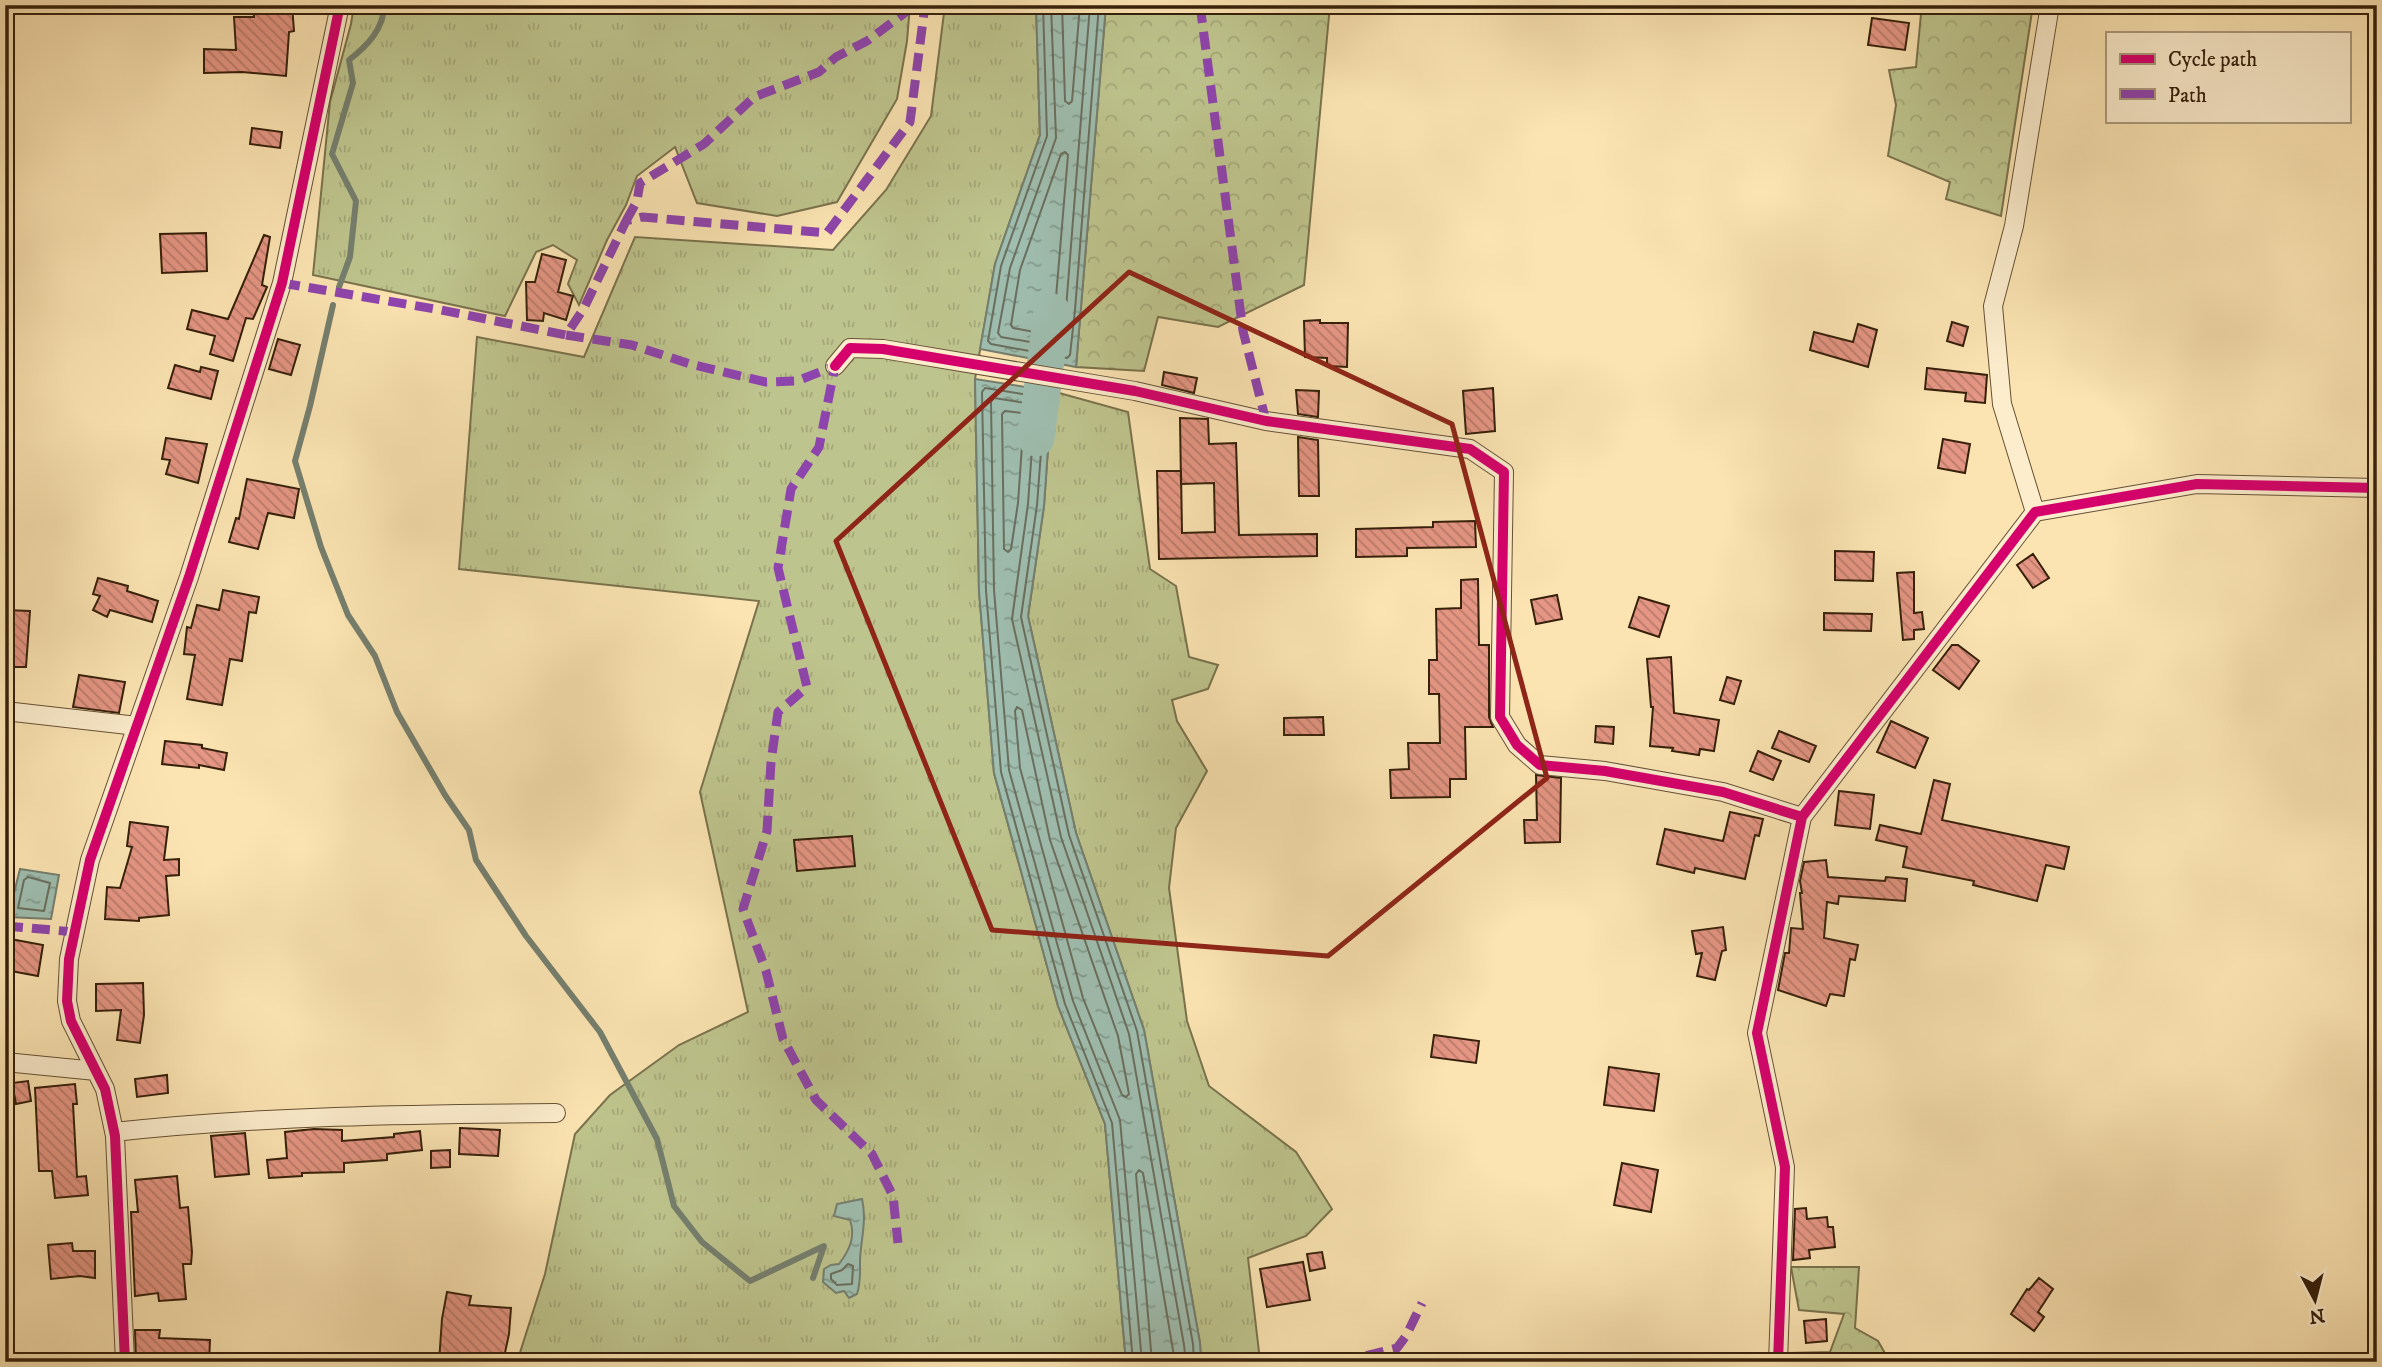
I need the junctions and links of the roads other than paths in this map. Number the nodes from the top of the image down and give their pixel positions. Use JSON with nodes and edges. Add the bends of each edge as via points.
{"nodes":[{"id":1,"x":340,"y":5,"type":"edge"},
{"id":2,"x":2050,"y":5,"type":"edge"},
{"id":3,"x":835,"y":366,"type":"dead end"},
{"id":4,"x":2377,"y":488,"type":"edge"},
{"id":5,"x":2035,"y":512,"type":"junction"},
{"id":6,"x":5,"y":711,"type":"edge"},
{"id":7,"x":137,"y":726,"type":"junction"},
{"id":8,"x":1802,"y":817,"type":"junction"},
{"id":9,"x":5,"y":1062,"type":"edge"},
{"id":10,"x":96,"y":1071,"type":"junction"},
{"id":11,"x":556,"y":1113,"type":"dead end"},
{"id":12,"x":114,"y":1132,"type":"junction"},
{"id":13,"x":125,"y":1362,"type":"edge"},
{"id":14,"x":1777,"y":1362,"type":"edge"}],
"edges":[{"from":1,"to":7,"type":"street","via":[[282,283]]},
{"from":2,"to":5,"type":"street","via":[[2014,226],[1993,306],[2002,404]]},
{"from":3,"to":8,"type":"street","via":[[850,348],[883,349],[1135,391],[1266,421],[1470,449],[1504,472],[1500,717],[1517,745],[1540,765],[1605,771],[1723,792]]},
{"from":4,"to":5,"type":"street","via":[[2197,484]]},
{"from":5,"to":8,"type":"street"},
{"from":6,"to":7,"type":"street"},
{"from":7,"to":10,"type":"street","via":[[90,860],[69,959],[71,1021]]},
{"from":8,"to":14,"type":"street","via":[[1757,1033],[1785,1167]]},
{"from":9,"to":10,"type":"street"},
{"from":10,"to":12,"type":"street","via":[[105,1088]]},
{"from":11,"to":12,"type":"street","via":[[429,1114]]},
{"from":12,"to":13,"type":"street"}]}
